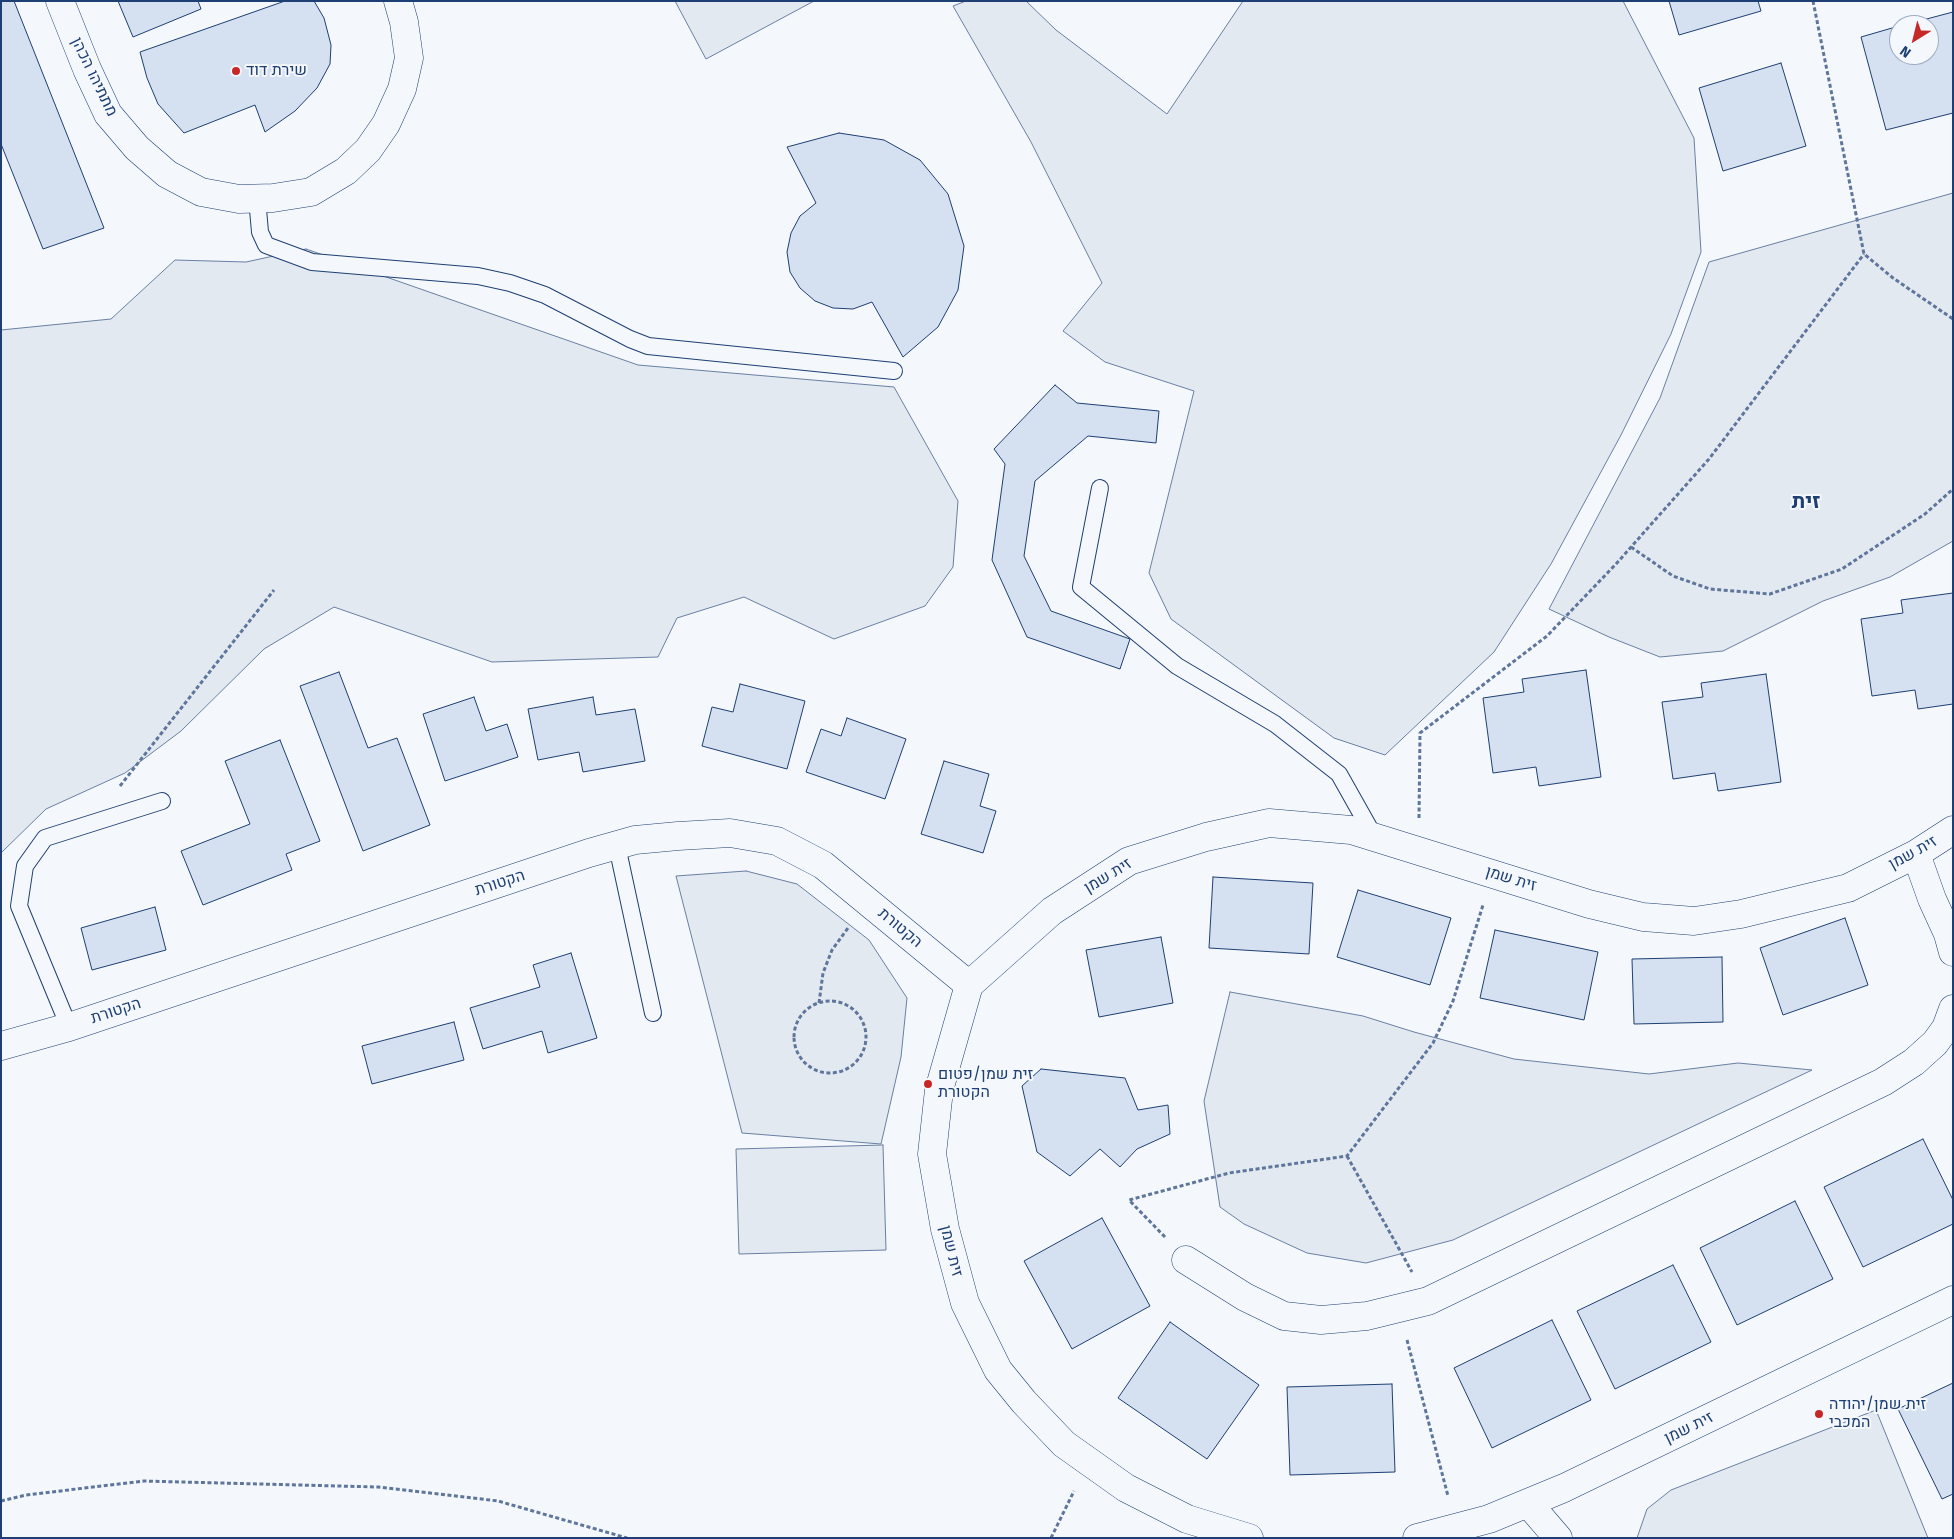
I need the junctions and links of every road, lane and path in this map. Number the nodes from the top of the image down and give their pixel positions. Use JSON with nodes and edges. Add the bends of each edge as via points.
{"nodes":[{"id":1,"x":60,"y":1,"type":"edge"},
{"id":2,"x":398,"y":1,"type":"edge"},
{"id":3,"x":1813,"y":1,"type":"edge"},
{"id":4,"x":257,"y":198,"type":"junction"},
{"id":5,"x":1864,"y":254,"type":"junction"},
{"id":6,"x":1953,"y":320,"type":"edge"},
{"id":7,"x":894,"y":371,"type":"dead end"},
{"id":8,"x":1100,"y":488,"type":"dead end"},
{"id":9,"x":1953,"y":489,"type":"edge"},
{"id":10,"x":1630,"y":547,"type":"junction"},
{"id":11,"x":274,"y":590,"type":"dead end"},
{"id":12,"x":114,"y":793,"type":"dead end"},
{"id":13,"x":162,"y":801,"type":"dead end"},
{"id":14,"x":1953,"y":830,"type":"edge"},
{"id":15,"x":1376,"y":838,"type":"junction"},
{"id":16,"x":617,"y":846,"type":"junction"},
{"id":17,"x":1419,"y":851,"type":"junction"},
{"id":18,"x":1916,"y":854,"type":"junction"},
{"id":19,"x":1492,"y":873,"type":"junction"},
{"id":20,"x":868,"y":901,"type":"junction"},
{"id":21,"x":1953,"y":952,"type":"edge"},
{"id":22,"x":969,"y":985,"type":"junction"},
{"id":23,"x":819,"y":1003,"type":"junction"},
{"id":24,"x":1953,"y":1009,"type":"edge"},
{"id":25,"x":653,"y":1012,"type":"dead end"},
{"id":26,"x":69,"y":1027,"type":"junction"},
{"id":27,"x":1,"y":1046,"type":"edge"},
{"id":28,"x":1347,"y":1156,"type":"junction"},
{"id":29,"x":1186,"y":1260,"type":"joint"},
{"id":30,"x":1953,"y":1300,"type":"edge"},
{"id":31,"x":1428,"y":1301,"type":"junction"},
{"id":32,"x":1399,"y":1309,"type":"junction"},
{"id":33,"x":1088,"y":1461,"type":"junction"},
{"id":34,"x":1,"y":1501,"type":"edge"},
{"id":35,"x":1528,"y":1503,"type":"junction"},
{"id":36,"x":1457,"y":1528,"type":"junction"},
{"id":37,"x":627,"y":1538,"type":"edge"},
{"id":38,"x":1051,"y":1538,"type":"edge"},
{"id":39,"x":1248,"y":1538,"type":"edge"},
{"id":40,"x":1417,"y":1538,"type":"edge"},
{"id":41,"x":1558,"y":1538,"type":"edge"}],
"edges":[{"from":1,"to":4,"type":"street","name":"מתתיהו הכהן","via":[[108,114],[137,148],[167,174],[201,192],[239,199]]},
{"from":2,"to":4,"type":"street","name":"מתתיהו הכהן","via":[[409,58],[402,89],[386,124],[368,150],[346,171],[311,192]]},
{"from":3,"to":5,"type":"path"},
{"from":4,"to":7,"type":"lane","via":[[260,232],[266,245],[312,262],[478,276],[510,283],[545,295],[648,346]]},
{"from":5,"to":6,"type":"path"},
{"from":5,"to":10,"type":"path","via":[[1709,459]]},
{"from":8,"to":15,"type":"lane","via":[[1081,587],[1177,666],[1275,724],[1339,774]]},
{"from":9,"to":10,"type":"path","via":[[1925,514],[1842,569],[1770,594],[1710,589],[1673,576]]},
{"from":10,"to":17,"type":"path","via":[[1547,636],[1420,733]]},
{"from":11,"to":12,"type":"path"},
{"from":13,"to":26,"type":"lane","via":[[45,838],[24,866],[19,906]]},
{"from":14,"to":18,"type":"street","name":"זית שמן"},
{"from":15,"to":17,"type":"street","name":"זית שמן"},
{"from":15,"to":22,"type":"street","name":"זית שמן","via":[[1351,830],[1269,824],[1206,837],[1129,861],[1052,911]]},
{"from":16,"to":20,"type":"street","name":"הקטורת","via":[[635,840],[730,833],[777,841],[823,865]]},
{"from":16,"to":25,"type":"lane"},
{"from":16,"to":26,"type":"street","name":"הקטורת"},
{"from":17,"to":19,"type":"street","name":"זית שמן"},
{"from":18,"to":19,"type":"street","name":"זית שמן","via":[[1848,888],[1741,914],[1694,921],[1643,918]]},
{"from":18,"to":21,"type":"street"},
{"from":19,"to":28,"type":"path","via":[[1453,1001],[1433,1043]]},
{"from":20,"to":22,"type":"street","name":"הקטורת"},
{"from":20,"to":23,"type":"path","via":[[832,950],[823,973]]},
{"from":22,"to":33,"type":"street","name":"זית שמן","via":[[939,1090],[932,1154],[945,1229],[965,1303],[998,1370],[1064,1444]]},
{"from":23,"to":23,"type":"path","via":[[803,1014],[796,1024],[796,1049],[811,1068],[834,1073],[846,1070],[863,1053],[865,1028],[854,1010],[844,1004]]},
{"from":24,"to":31,"type":"street","via":[[1946,1028],[1935,1043],[1914,1062],[1883,1082]]},
{"from":26,"to":27,"type":"street","name":"הקטורת"},
{"from":28,"to":29,"type":"path","via":[[1229,1173],[1129,1200]]},
{"from":28,"to":31,"type":"path"},
{"from":29,"to":32,"type":"street","via":[[1245,1297],[1284,1316],[1321,1320]]},
{"from":30,"to":35,"type":"street","name":"זית שמן"},
{"from":31,"to":32,"type":"street"},
{"from":32,"to":36,"type":"path"},
{"from":33,"to":38,"type":"path"},
{"from":33,"to":39,"type":"street","name":"זית שמן","via":[[1126,1488],[1187,1519]]},
{"from":34,"to":37,"type":"path","via":[[144,1481],[378,1487],[498,1501]]},
{"from":35,"to":36,"type":"street","name":"זית שמן"},
{"from":35,"to":41,"type":"street"},
{"from":36,"to":40,"type":"street","name":"זית שמן"}]}
